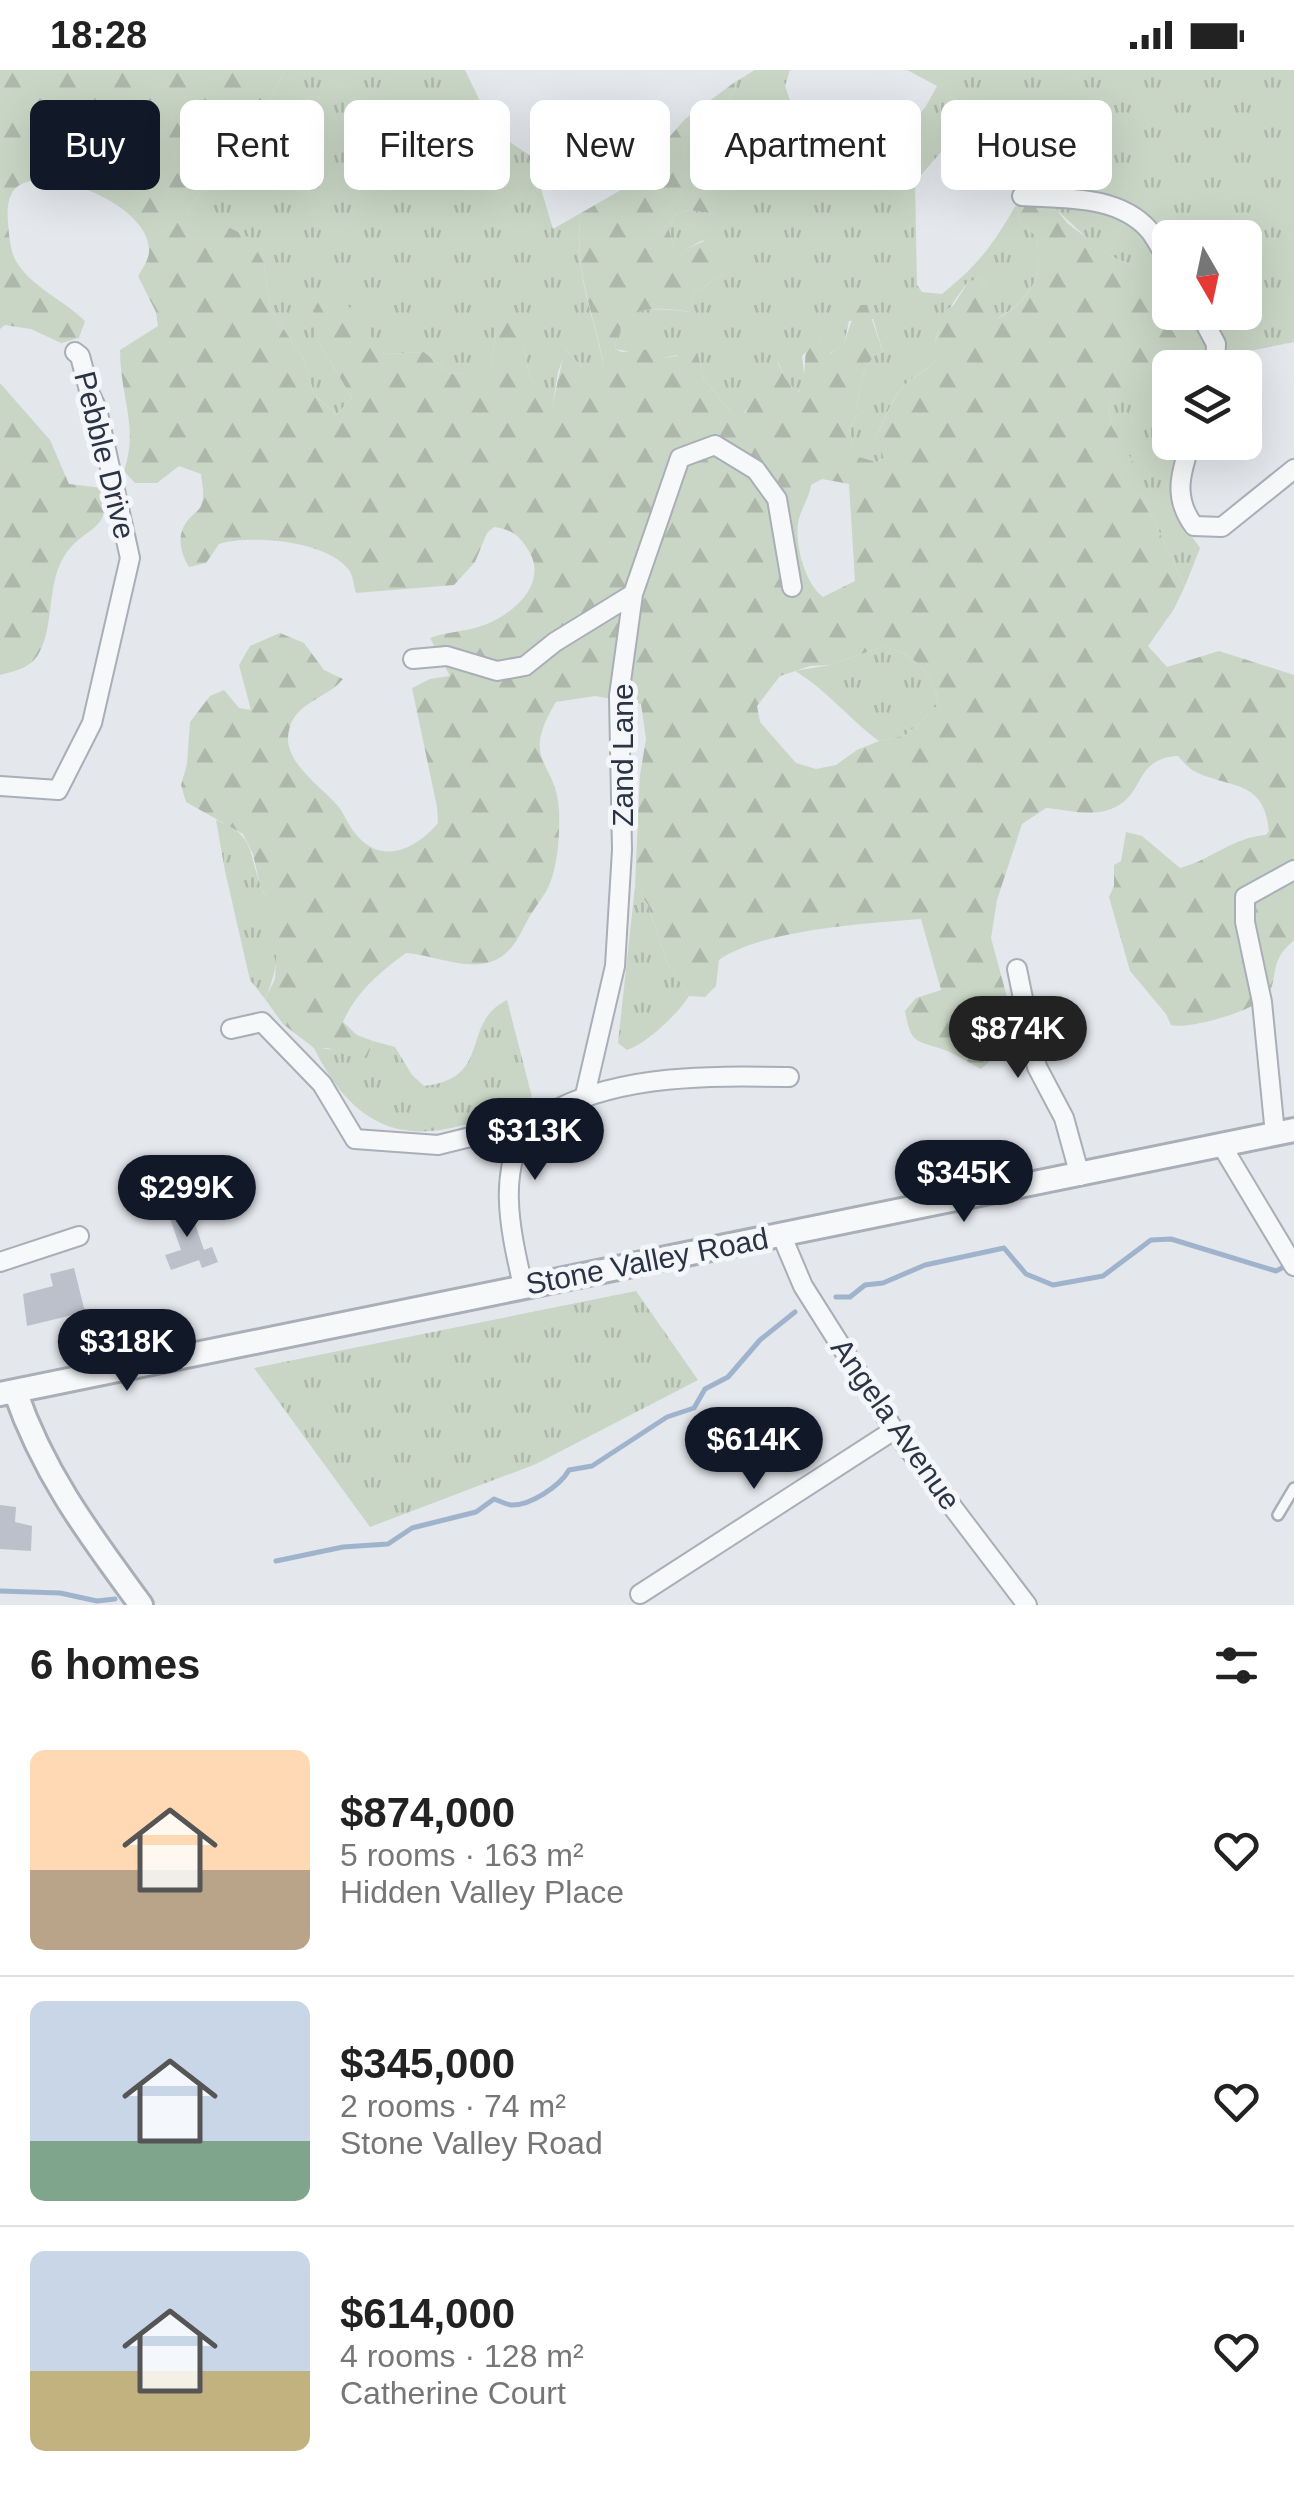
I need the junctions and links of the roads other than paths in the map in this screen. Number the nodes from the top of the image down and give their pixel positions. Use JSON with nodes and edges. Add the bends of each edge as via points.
{"nodes":[{"id":1,"x":1022,"y":196,"type":"dead end"},
{"id":2,"x":1152,"y":235,"type":"edge"},
{"id":3,"x":75,"y":352,"type":"dead end"},
{"id":4,"x":1184,"y":460,"type":"edge"},
{"id":5,"x":1294,"y":469,"type":"edge"},
{"id":6,"x":792,"y":587,"type":"dead end"},
{"id":7,"x":633,"y":594,"type":"junction"},
{"id":8,"x":413,"y":659,"type":"dead end"},
{"id":9,"x":0,"y":786,"type":"edge"},
{"id":10,"x":1294,"y":870,"type":"edge"},
{"id":11,"x":1017,"y":970,"type":"dead end"},
{"id":12,"x":232,"y":1029,"type":"dead end"},
{"id":13,"x":789,"y":1076,"type":"dead end"},
{"id":14,"x":586,"y":1095,"type":"junction"},
{"id":15,"x":532,"y":1122,"type":"junction"},
{"id":16,"x":1285,"y":1132,"type":"edge"},
{"id":17,"x":1222,"y":1146,"type":"junction"},
{"id":18,"x":1080,"y":1176,"type":"junction"},
{"id":19,"x":781,"y":1234,"type":"junction"},
{"id":20,"x":78,"y":1236,"type":"dead end"},
{"id":21,"x":1290,"y":1260,"type":"edge"},
{"id":22,"x":0,"y":1262,"type":"edge"},
{"id":23,"x":524,"y":1286,"type":"junction"},
{"id":24,"x":8,"y":1393,"type":"edge"},
{"id":25,"x":894,"y":1430,"type":"junction"},
{"id":26,"x":1294,"y":1488,"type":"edge"},
{"id":27,"x":1278,"y":1516,"type":"dead end"},
{"id":28,"x":640,"y":1594,"type":"dead end"},
{"id":29,"x":141,"y":1605,"type":"edge"},
{"id":30,"x":1027,"y":1605,"type":"edge"}],
"edges":[{"from":1,"to":2,"type":"street","via":[[1102,202]]},
{"from":3,"to":9,"type":"street","name":"Pebble Drive","via":[[97,408],[130,558],[92,723],[58,790]]},
{"from":4,"to":5,"type":"street","via":[[1178,480],[1183,512],[1194,526],[1222,527]]},
{"from":6,"to":7,"type":"street","name":"Zand Lane","via":[[776,499],[756,470],[715,445],[680,458]]},
{"from":7,"to":8,"type":"street","via":[[525,666],[497,671],[447,656]]},
{"from":7,"to":14,"type":"street","name":"Zand Lane","via":[[619,696],[622,850],[615,966]]},
{"from":10,"to":16,"type":"street","via":[[1245,897]]},
{"from":11,"to":18,"type":"street","via":[[1037,1066],[1064,1118]]},
{"from":12,"to":15,"type":"street","via":[[262,1022],[322,1084],[355,1139],[438,1144]]},
{"from":13,"to":14,"type":"street","via":[[695,1076]]},
{"from":14,"to":15,"type":"street"},
{"from":15,"to":23,"type":"street","via":[[510,1183],[509,1222]]},
{"from":16,"to":17,"type":"street","name":"Stone Valley Road"},
{"from":17,"to":18,"type":"street","name":"Stone Valley Road"},
{"from":17,"to":21,"type":"street"},
{"from":18,"to":19,"type":"street","name":"Stone Valley Road"},
{"from":19,"to":23,"type":"street","name":"Stone Valley Road"},
{"from":19,"to":25,"type":"street","name":"Angela Avenue","via":[[803,1286]]},
{"from":20,"to":22,"type":"street"},
{"from":23,"to":24,"type":"street","name":"Stone Valley Road"},
{"from":24,"to":29,"type":"street","via":[[50,1474]]},
{"from":25,"to":28,"type":"street"},
{"from":25,"to":30,"type":"street","name":"Angela Avenue"},
{"from":26,"to":27,"type":"lane"}]}
